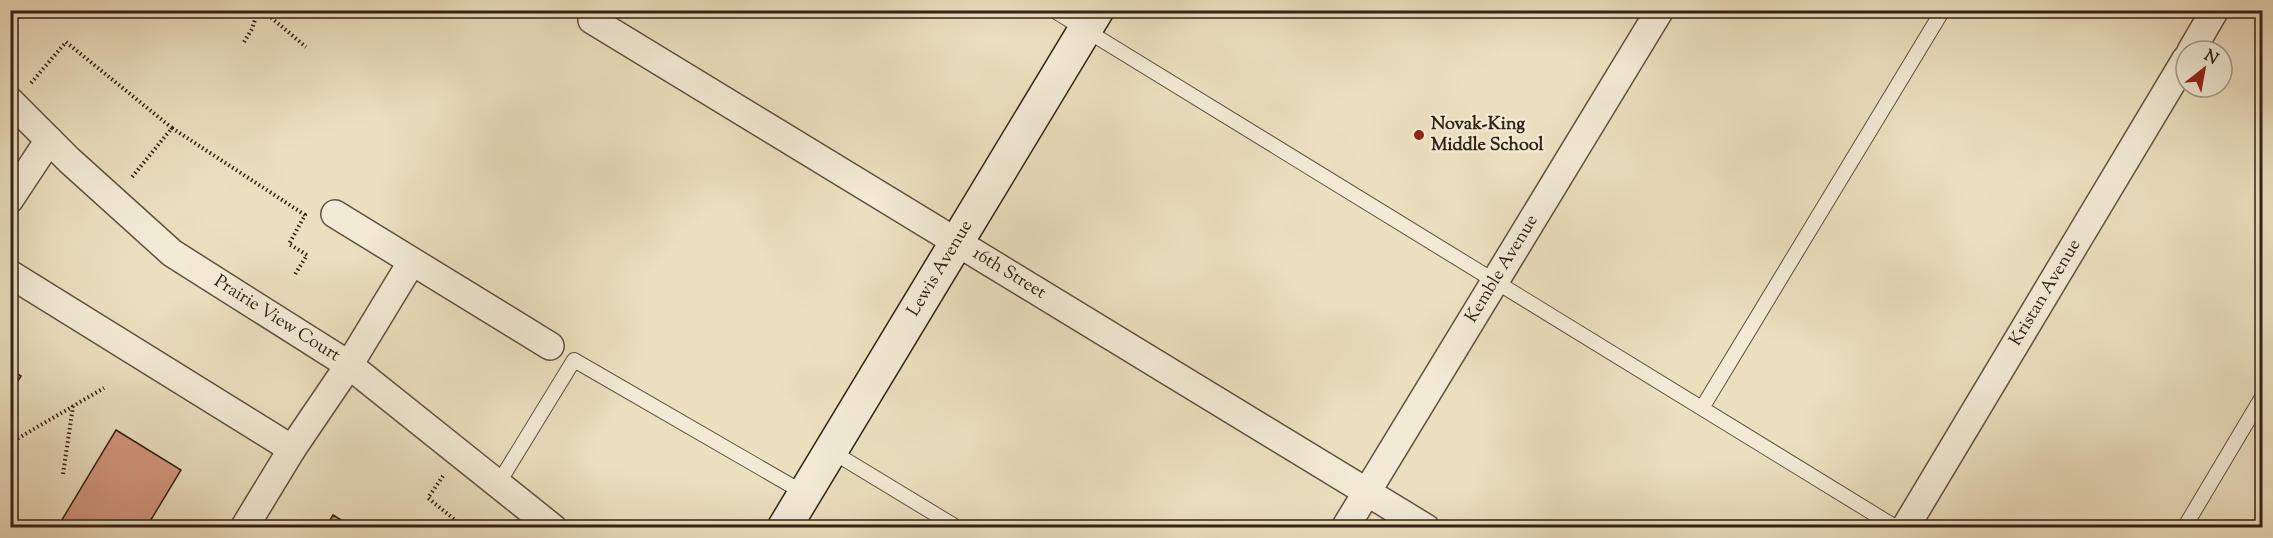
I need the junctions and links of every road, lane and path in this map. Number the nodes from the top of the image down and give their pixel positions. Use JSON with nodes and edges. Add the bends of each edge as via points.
{"nodes":[{"id":1,"x":259,"y":10,"type":"edge"},
{"id":2,"x":1053,"y":10,"type":"edge"},
{"id":3,"x":1660,"y":10,"type":"edge"},
{"id":4,"x":1942,"y":10,"type":"edge"},
{"id":5,"x":2215,"y":10,"type":"edge"},
{"id":6,"x":590,"y":15,"type":"edge"},
{"id":7,"x":1091,"y":20,"type":"edge"},
{"id":8,"x":2197,"y":39,"type":"edge"},
{"id":9,"x":244,"y":42,"type":"dead end"},
{"id":10,"x":306,"y":47,"type":"dead end"},
{"id":11,"x":2174,"y":78,"type":"edge"},
{"id":12,"x":20,"y":92,"type":"edge"},
{"id":13,"x":172,"y":129,"type":"junction"},
{"id":14,"x":49,"y":140,"type":"junction"},
{"id":15,"x":131,"y":179,"type":"dead end"},
{"id":16,"x":10,"y":199,"type":"edge"},
{"id":17,"x":335,"y":214,"type":"dead end"},
{"id":18,"x":956,"y":241,"type":"junction"},
{"id":19,"x":411,"y":262,"type":"junction"},
{"id":20,"x":10,"y":274,"type":"edge"},
{"id":21,"x":294,"y":276,"type":"dead end"},
{"id":22,"x":1495,"y":281,"type":"junction"},
{"id":23,"x":550,"y":346,"type":"dead end"},
{"id":24,"x":349,"y":365,"type":"junction"},
{"id":25,"x":104,"y":388,"type":"dead end"},
{"id":26,"x":2262,"y":397,"type":"edge"},
{"id":27,"x":74,"y":405,"type":"junction"},
{"id":28,"x":1702,"y":408,"type":"junction"},
{"id":29,"x":10,"y":443,"type":"edge"},
{"id":30,"x":292,"y":449,"type":"junction"},
{"id":31,"x":830,"y":450,"type":"junction"},
{"id":32,"x":63,"y":474,"type":"dead end"},
{"id":33,"x":445,"y":474,"type":"dead end"},
{"id":34,"x":498,"y":484,"type":"junction"},
{"id":35,"x":1367,"y":491,"type":"junction"},
{"id":36,"x":804,"y":493,"type":"junction"},
{"id":37,"x":244,"y":528,"type":"edge"},
{"id":38,"x":465,"y":528,"type":"edge"},
{"id":39,"x":553,"y":528,"type":"edge"},
{"id":40,"x":784,"y":528,"type":"edge"},
{"id":41,"x":958,"y":528,"type":"edge"},
{"id":42,"x":1345,"y":528,"type":"edge"},
{"id":43,"x":1426,"y":528,"type":"edge"},
{"id":44,"x":1897,"y":528,"type":"edge"},
{"id":45,"x":1905,"y":528,"type":"edge"},
{"id":46,"x":2184,"y":528,"type":"edge"}],
"edges":[{"from":1,"to":9,"type":"path"},
{"from":1,"to":10,"type":"path"},
{"from":2,"to":7,"type":"lane"},
{"from":3,"to":22,"type":"street","name":"Kemble Avenue"},
{"from":4,"to":28,"type":"lane"},
{"from":5,"to":8,"type":"street"},
{"from":6,"to":18,"type":"street","name":"16th Street"},
{"from":7,"to":18,"type":"main road","name":"Lewis Avenue"},
{"from":7,"to":22,"type":"lane"},
{"from":11,"to":45,"type":"street","name":"Kristan Avenue"},
{"from":12,"to":13,"type":"path","via":[[66,42]]},
{"from":12,"to":14,"type":"street","name":"Prairie View Court"},
{"from":13,"to":15,"type":"path"},
{"from":13,"to":21,"type":"path","via":[[305,215],[290,244],[307,255]]},
{"from":14,"to":16,"type":"street"},
{"from":14,"to":24,"type":"street","name":"Prairie View Court","via":[[172,253]]},
{"from":17,"to":19,"type":"street"},
{"from":18,"to":31,"type":"main road","name":"Lewis Avenue"},
{"from":18,"to":35,"type":"street","name":"16th Street"},
{"from":19,"to":23,"type":"street"},
{"from":19,"to":24,"type":"street"},
{"from":20,"to":30,"type":"street"},
{"from":22,"to":28,"type":"lane"},
{"from":22,"to":35,"type":"street","name":"Kemble Avenue"},
{"from":24,"to":30,"type":"street"},
{"from":24,"to":34,"type":"street","name":"Prairie View Court"},
{"from":25,"to":27,"type":"path"},
{"from":26,"to":46,"type":"lane"},
{"from":27,"to":29,"type":"path"},
{"from":27,"to":32,"type":"path"},
{"from":28,"to":44,"type":"lane"},
{"from":30,"to":37,"type":"street"},
{"from":31,"to":36,"type":"main road","name":"Lewis Avenue"},
{"from":31,"to":41,"type":"lane"},
{"from":33,"to":38,"type":"path","via":[[428,498]]},
{"from":34,"to":36,"type":"lane","via":[[574,360]]},
{"from":34,"to":39,"type":"street","name":"Prairie View Court"},
{"from":35,"to":42,"type":"street","name":"Kemble Avenue"},
{"from":35,"to":43,"type":"street","name":"16th Street"},
{"from":36,"to":40,"type":"main road","name":"Lewis Avenue"}]}
